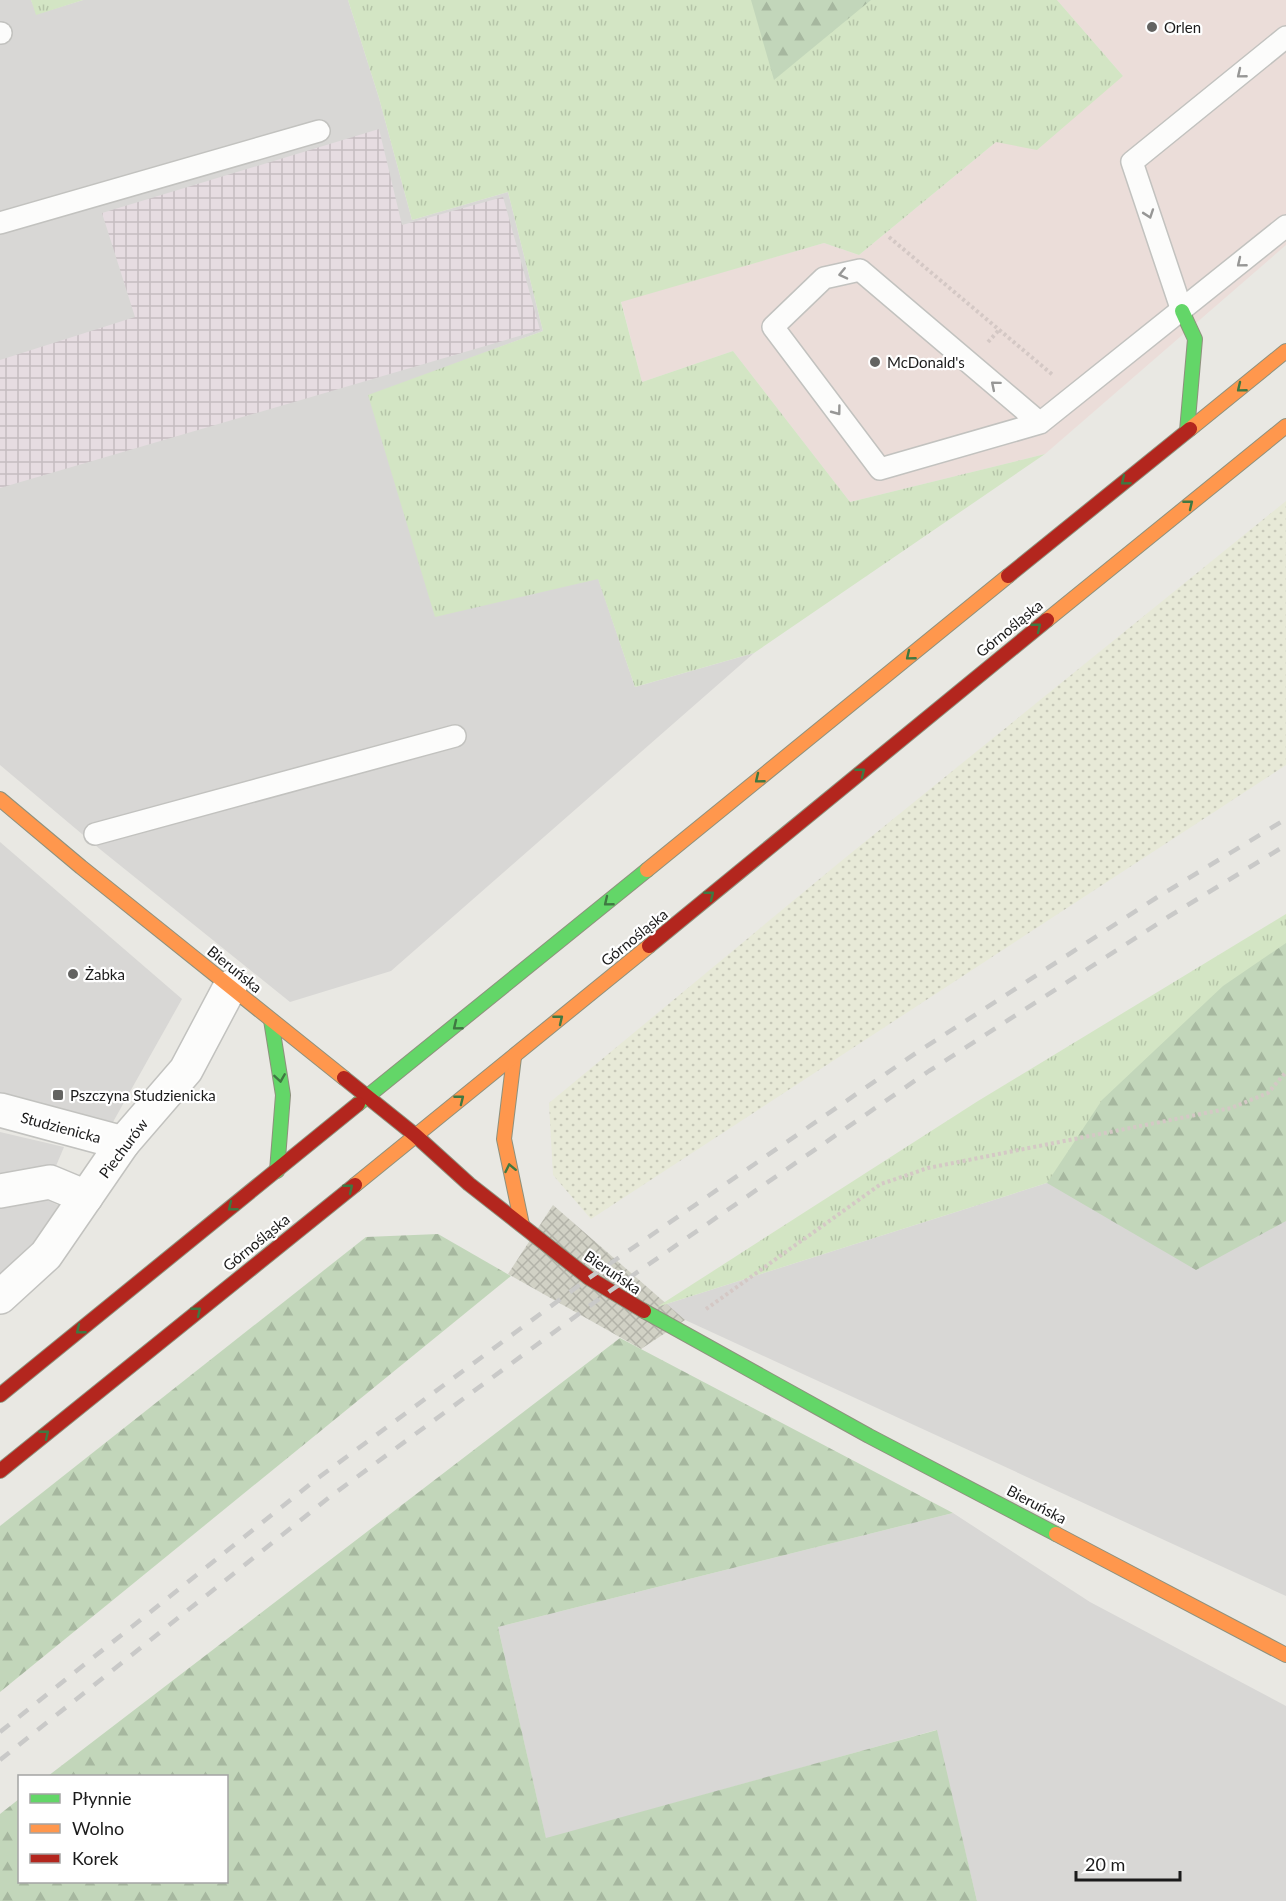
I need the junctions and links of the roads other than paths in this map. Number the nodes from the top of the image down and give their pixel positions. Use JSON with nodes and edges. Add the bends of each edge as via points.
{"nodes":[{"id":1,"x":1286,"y":37,"type":"edge"},
{"id":2,"x":320,"y":131,"type":"dead end"},
{"id":3,"x":0,"y":223,"type":"edge"},
{"id":4,"x":1286,"y":226,"type":"edge"},
{"id":5,"x":1182,"y":310,"type":"junction"},
{"id":6,"x":1286,"y":351,"type":"edge"},
{"id":7,"x":1040,"y":423,"type":"junction"},
{"id":8,"x":1286,"y":426,"type":"edge"},
{"id":9,"x":1187,"y":431,"type":"junction"},
{"id":10,"x":455,"y":736,"type":"dead end"},
{"id":11,"x":0,"y":799,"type":"edge"},
{"id":12,"x":95,"y":834,"type":"dead end"},
{"id":13,"x":230,"y":987,"type":"junction"},
{"id":14,"x":271,"y":1020,"type":"junction"},
{"id":15,"x":514,"y":1056,"type":"junction"},
{"id":16,"x":368,"y":1098,"type":"junction"},
{"id":17,"x":0,"y":1110,"type":"edge"},
{"id":18,"x":414,"y":1135,"type":"junction"},
{"id":19,"x":123,"y":1143,"type":"junction"},
{"id":20,"x":277,"y":1171,"type":"junction"},
{"id":21,"x":0,"y":1191,"type":"edge"},
{"id":22,"x":86,"y":1197,"type":"junction"},
{"id":23,"x":522,"y":1225,"type":"junction"},
{"id":24,"x":0,"y":1298,"type":"edge"},
{"id":25,"x":0,"y":1395,"type":"edge"},
{"id":26,"x":0,"y":1470,"type":"edge"},
{"id":27,"x":1286,"y":1654,"type":"edge"}],
"edges":[{"from":1,"to":5,"type":"lane","one_way":true,"via":[[1132,162]]},
{"from":2,"to":3,"type":"lane"},
{"from":4,"to":5,"type":"lane","one_way":true},
{"from":5,"to":7,"type":"lane"},
{"from":5,"to":9,"type":"main road","via":[[1195,339]]},
{"from":6,"to":9,"type":"main road","one_way":true},
{"from":7,"to":7,"type":"lane","one_way":true,"via":[[860,270],[825,278],[773,327],[880,469]]},
{"from":15,"to":8,"type":"main road","name":"Górnośląska","one_way":true},
{"from":9,"to":16,"type":"main road","one_way":true},
{"from":10,"to":12,"type":"lane"},
{"from":11,"to":13,"type":"main road","name":"Bieruńska"},
{"from":13,"to":14,"type":"main road","name":"Bieruńska"},
{"from":13,"to":19,"type":"street","name":"Piechurów","via":[[186,1070]]},
{"from":14,"to":16,"type":"main road","name":"Bieruńska"},
{"from":14,"to":20,"type":"main road","one_way":true,"via":[[283,1095]]},
{"from":18,"to":15,"type":"main road","name":"Górnośląska","one_way":true},
{"from":23,"to":15,"type":"main road","one_way":true,"via":[[504,1139]]},
{"from":16,"to":18,"type":"main road","name":"Bieruńska"},
{"from":16,"to":20,"type":"main road"},
{"from":17,"to":19,"type":"street","name":"Studzienicka"},
{"from":18,"to":23,"type":"main road","name":"Bieruńska"},
{"from":26,"to":18,"type":"main road","name":"Górnośląska","one_way":true},
{"from":19,"to":22,"type":"street","name":"Piechurów"},
{"from":20,"to":25,"type":"main road","one_way":true},
{"from":21,"to":22,"type":"street","via":[[50,1182]]},
{"from":22,"to":24,"type":"street","name":"Piechurów","via":[[46,1255]]},
{"from":23,"to":27,"type":"main road","name":"Bieruńska","via":[[589,1278],[676,1330],[869,1436]]}]}
